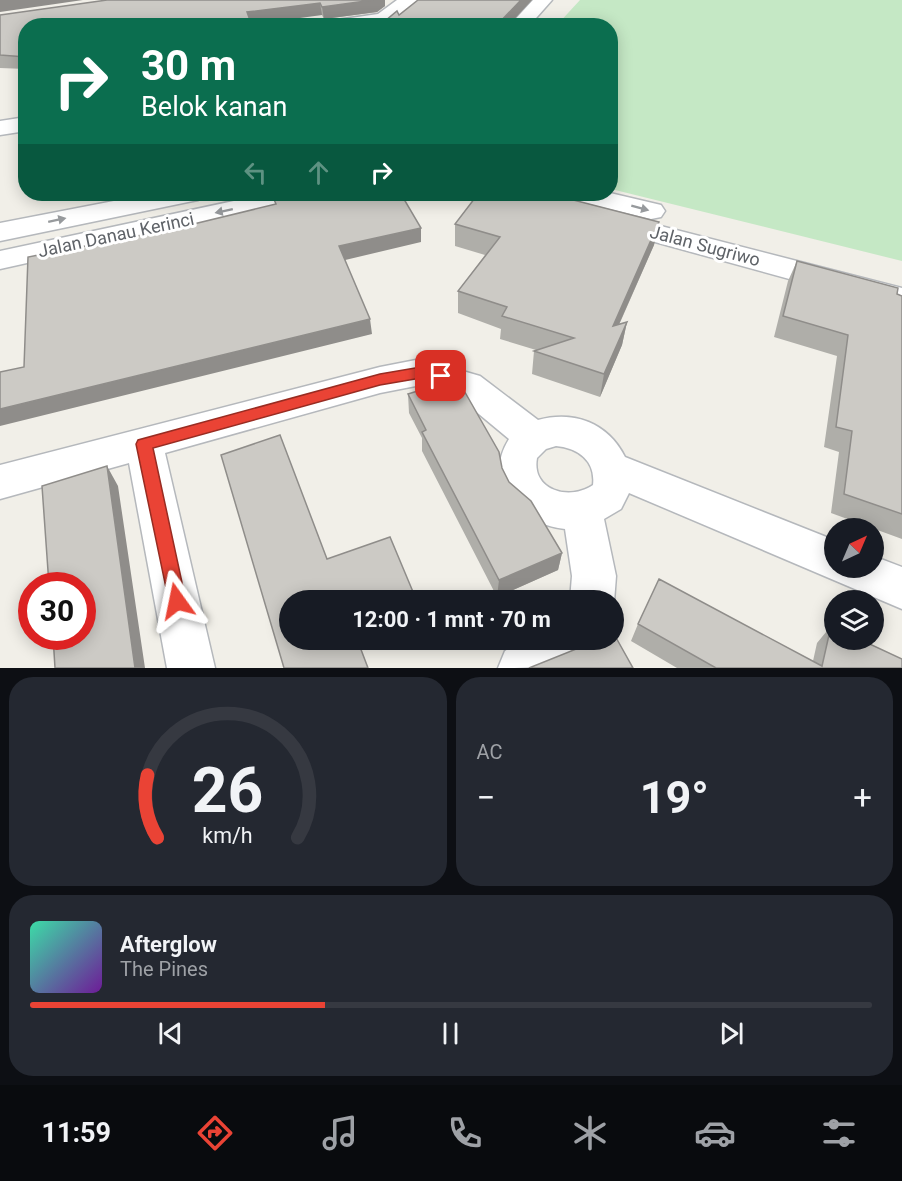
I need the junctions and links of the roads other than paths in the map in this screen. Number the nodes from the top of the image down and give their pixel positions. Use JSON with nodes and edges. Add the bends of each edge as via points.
{"nodes":[{"id":1,"x":409,"y":0,"type":"edge"},
{"id":2,"x":551,"y":4,"type":"edge"},
{"id":3,"x":383,"y":18,"type":"edge"},
{"id":4,"x":530,"y":18,"type":"edge"},
{"id":5,"x":18,"y":125,"type":"edge"},
{"id":6,"x":0,"y":128,"type":"edge"},
{"id":7,"x":153,"y":201,"type":"edge"},
{"id":8,"x":269,"y":201,"type":"edge"},
{"id":9,"x":611,"y":201,"type":"edge"},
{"id":10,"x":555,"y":206,"type":"edge"},
{"id":11,"x":0,"y":232,"type":"edge"},
{"id":12,"x":0,"y":260,"type":"edge"},
{"id":13,"x":902,"y":276,"type":"edge"},
{"id":14,"x":902,"y":299,"type":"edge"},
{"id":15,"x":532,"y":437,"type":"junction"},
{"id":16,"x":144,"y":444,"type":"junction"},
{"id":17,"x":613,"y":469,"type":"junction"},
{"id":18,"x":0,"y":482,"type":"edge"},
{"id":19,"x":582,"y":511,"type":"junction"},
{"id":20,"x":824,"y":556,"type":"edge"},
{"id":21,"x":878,"y":578,"type":"edge"},
{"id":22,"x":902,"y":588,"type":"edge"},
{"id":23,"x":593,"y":590,"type":"edge"},
{"id":24,"x":549,"y":650,"type":"edge"},
{"id":25,"x":190,"y":668,"type":"edge"},
{"id":26,"x":522,"y":668,"type":"edge"}],
"edges":[{"from":1,"to":3,"type":"street"},
{"from":2,"to":4,"type":"street"},
{"from":5,"to":6,"type":"street"},
{"from":11,"to":7,"type":"street","name":"Jalan Danau Kerinci","one_way":true},
{"from":8,"to":12,"type":"street","name":"Jalan Danau Kerinci","one_way":true},
{"from":9,"to":13,"type":"street","name":"Jalan Sugriwo","one_way":true},
{"from":10,"to":14,"type":"street","name":"Jalan Sugriwo"},
{"from":15,"to":16,"type":"street","via":[[468,385],[421,372]]},
{"from":15,"to":17,"type":"street","via":[[556,431],[581,434],[602,449]]},
{"from":15,"to":19,"type":"street","via":[[518,454],[517,476],[530,496],[554,510]]},
{"from":16,"to":18,"type":"street"},
{"from":16,"to":25,"type":"street"},
{"from":17,"to":19,"type":"street","via":[[612,487],[601,502]]},
{"from":17,"to":20,"type":"street"},
{"from":19,"to":23,"type":"street","via":[[594,576]]},
{"from":21,"to":22,"type":"street"},
{"from":24,"to":26,"type":"street"}]}
